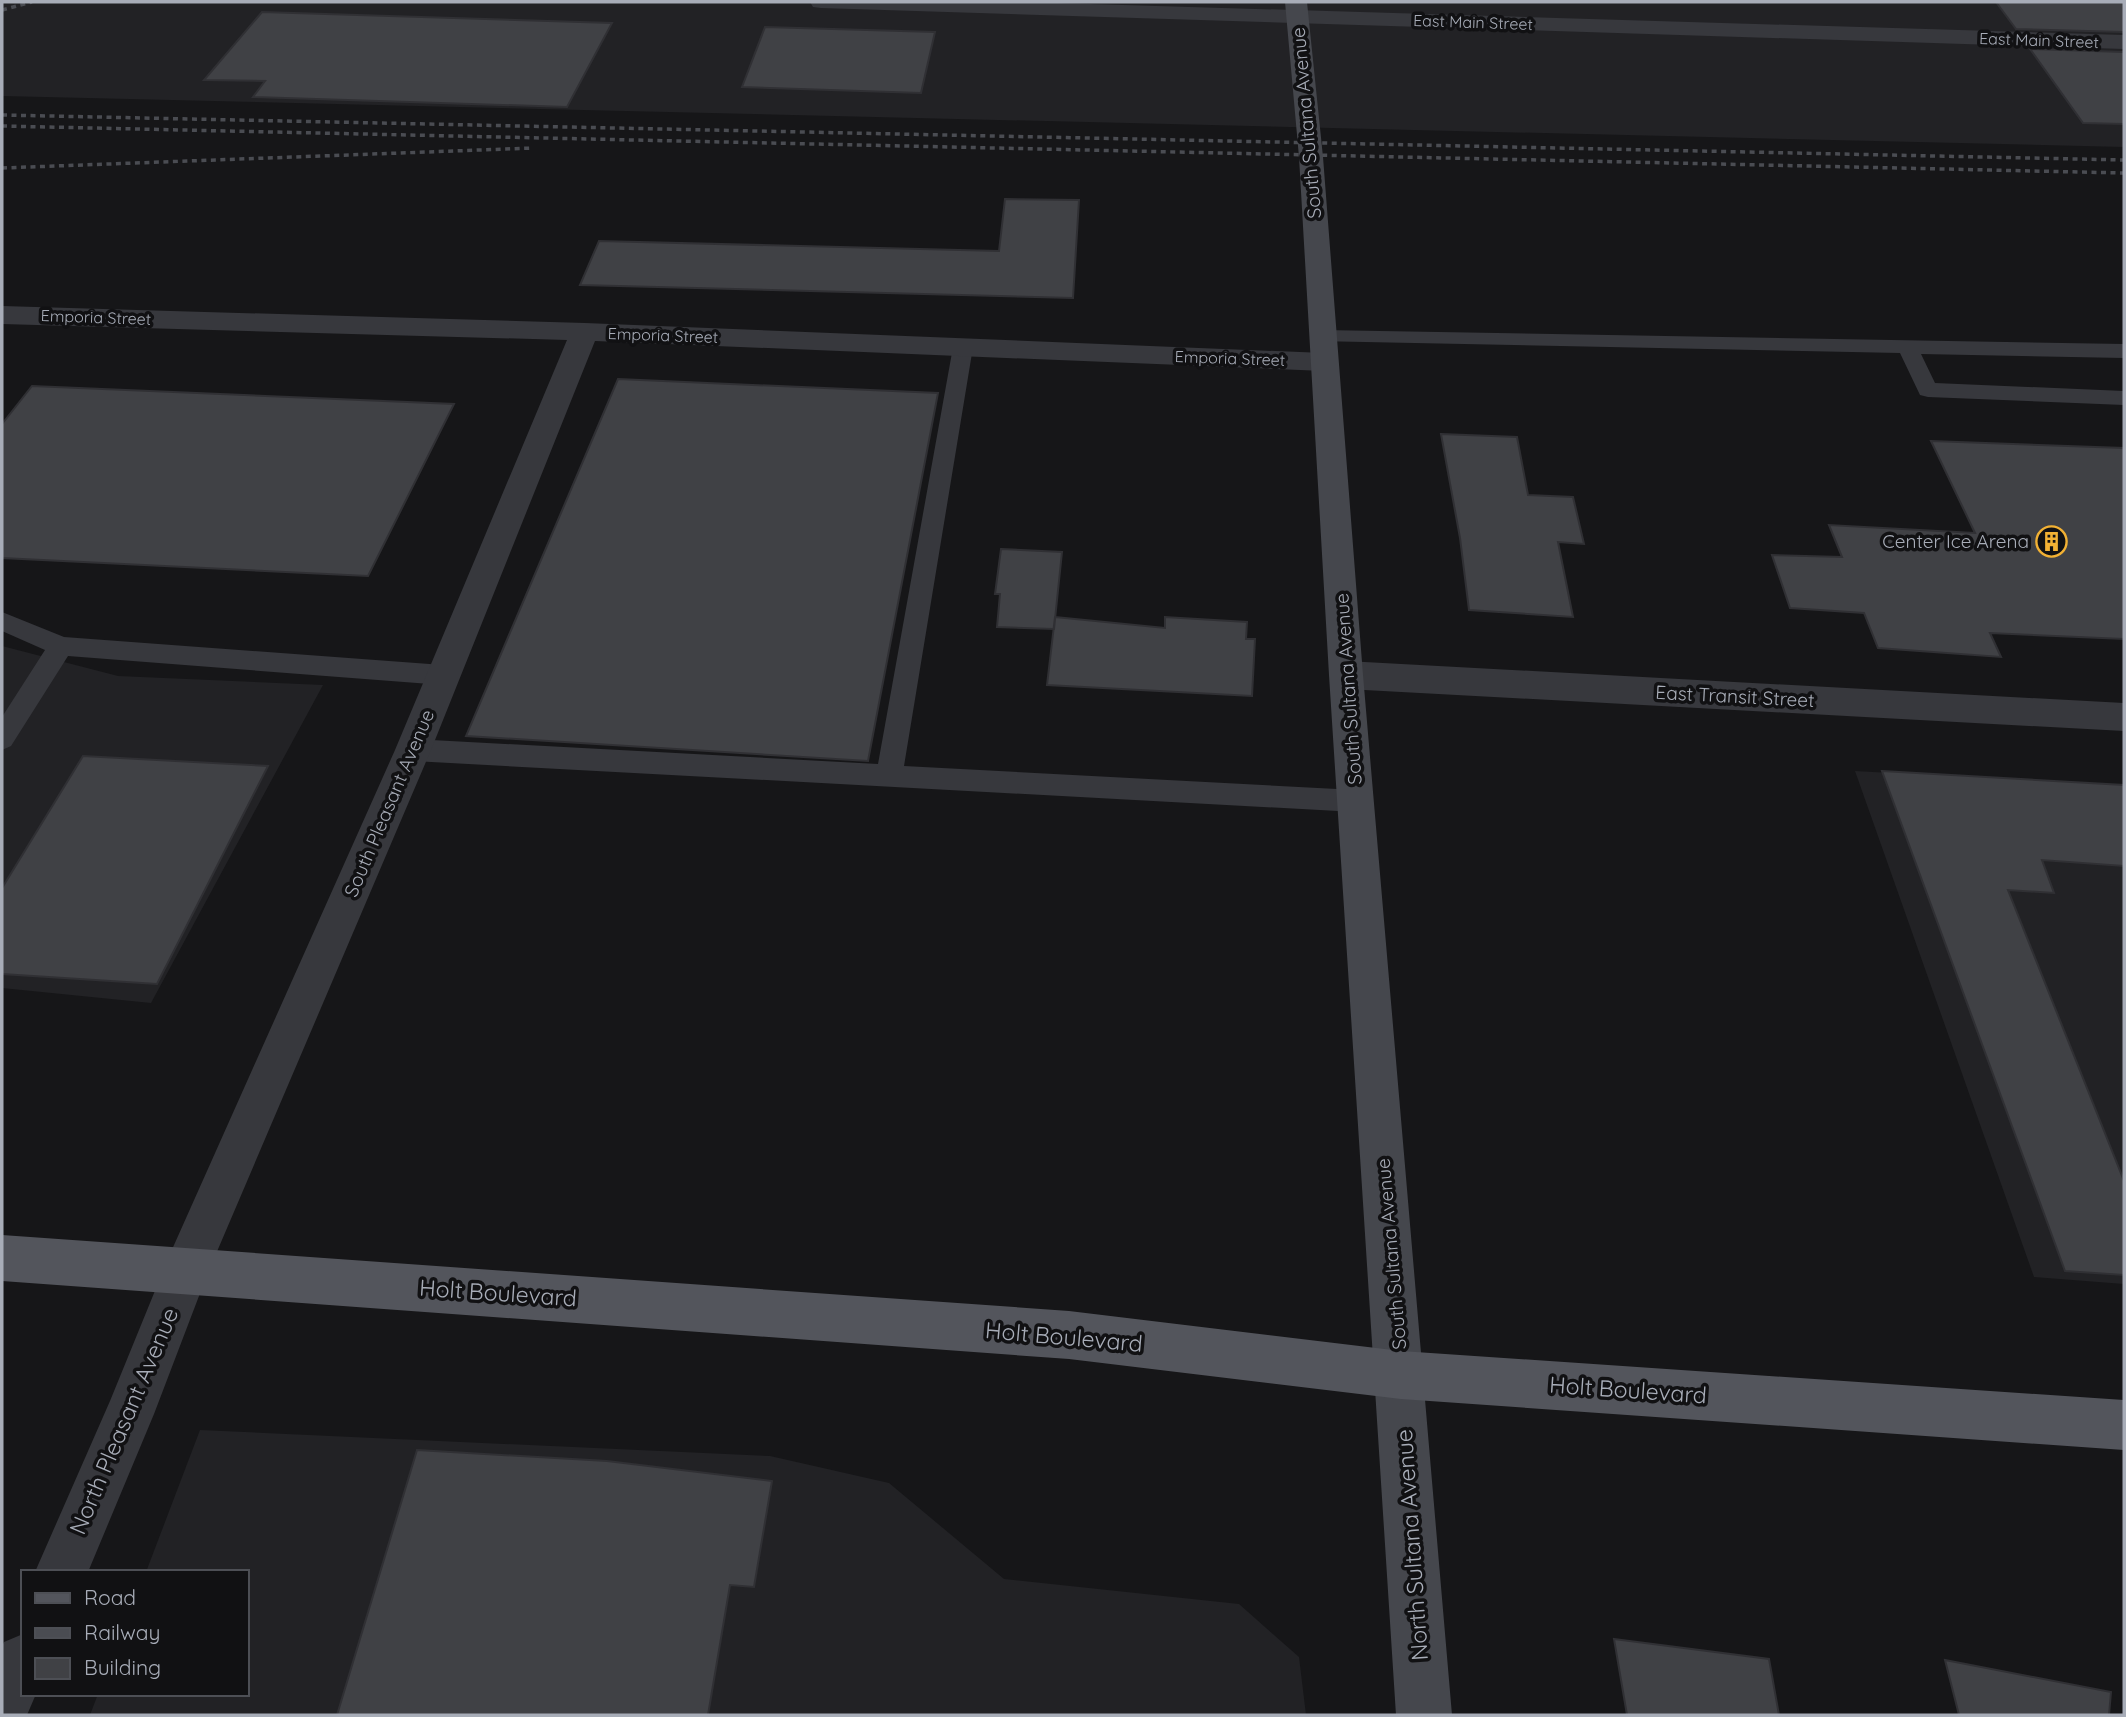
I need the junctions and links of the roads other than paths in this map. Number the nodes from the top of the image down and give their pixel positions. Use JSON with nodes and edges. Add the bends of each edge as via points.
{"nodes":[{"id":1,"x":821,"y":2,"type":"edge"},
{"id":2,"x":1296,"y":9,"type":"edge"},
{"id":3,"x":2124,"y":42,"type":"edge"},
{"id":4,"x":2,"y":314,"type":"edge"},
{"id":5,"x":585,"y":332,"type":"junction"},
{"id":6,"x":1907,"y":346,"type":"junction"},
{"id":7,"x":963,"y":347,"type":"junction"},
{"id":8,"x":1323,"y":349,"type":"junction"},
{"id":9,"x":2124,"y":351,"type":"edge"},
{"id":10,"x":2124,"y":398,"type":"edge"},
{"id":11,"x":2,"y":621,"type":"edge"},
{"id":12,"x":61,"y":646,"type":"junction"},
{"id":13,"x":1346,"y":675,"type":"junction"},
{"id":14,"x":443,"y":676,"type":"junction"},
{"id":15,"x":2124,"y":717,"type":"edge"},
{"id":16,"x":2,"y":739,"type":"edge"},
{"id":17,"x":413,"y":750,"type":"junction"},
{"id":18,"x":890,"y":776,"type":"junction"},
{"id":19,"x":1356,"y":801,"type":"junction"},
{"id":20,"x":2,"y":1258,"type":"edge"},
{"id":21,"x":186,"y":1270,"type":"junction"},
{"id":22,"x":1401,"y":1375,"type":"junction"},
{"id":23,"x":2124,"y":1425,"type":"edge"},
{"id":24,"x":62,"y":1570,"type":"edge"},
{"id":25,"x":21,"y":1666,"type":"edge"},
{"id":26,"x":2,"y":1709,"type":"edge"},
{"id":27,"x":1424,"y":1715,"type":"edge"}],
"edges":[{"from":1,"to":2,"type":"street","name":"East Main Street"},
{"from":2,"to":3,"type":"street","name":"East Main Street"},
{"from":2,"to":8,"type":"street","name":"South Sultana Avenue"},
{"from":4,"to":5,"type":"street","name":"Emporia Street"},
{"from":5,"to":7,"type":"street","name":"Emporia Street"},
{"from":5,"to":14,"type":"street","name":"South Pleasant Avenue"},
{"from":6,"to":8,"type":"lane"},
{"from":6,"to":9,"type":"lane"},
{"from":6,"to":10,"type":"lane","via":[[1928,390]]},
{"from":7,"to":8,"type":"street","name":"Emporia Street"},
{"from":7,"to":18,"type":"lane"},
{"from":8,"to":13,"type":"street","name":"South Sultana Avenue"},
{"from":11,"to":12,"type":"lane"},
{"from":12,"to":14,"type":"lane"},
{"from":12,"to":16,"type":"lane"},
{"from":13,"to":15,"type":"street","name":"East Transit Street"},
{"from":13,"to":19,"type":"street","name":"South Sultana Avenue"},
{"from":14,"to":17,"type":"street","name":"South Pleasant Avenue"},
{"from":17,"to":18,"type":"lane"},
{"from":17,"to":21,"type":"street","name":"South Pleasant Avenue"},
{"from":18,"to":19,"type":"lane"},
{"from":19,"to":22,"type":"street","name":"South Sultana Avenue"},
{"from":20,"to":21,"type":"main road","name":"Holt Boulevard"},
{"from":21,"to":22,"type":"main road","name":"Holt Boulevard","via":[[1069,1335]]},
{"from":21,"to":24,"type":"street","name":"North Pleasant Avenue"},
{"from":22,"to":23,"type":"main road","name":"Holt Boulevard"},
{"from":22,"to":27,"type":"street","name":"North Sultana Avenue"},
{"from":25,"to":26,"type":"street"}]}
